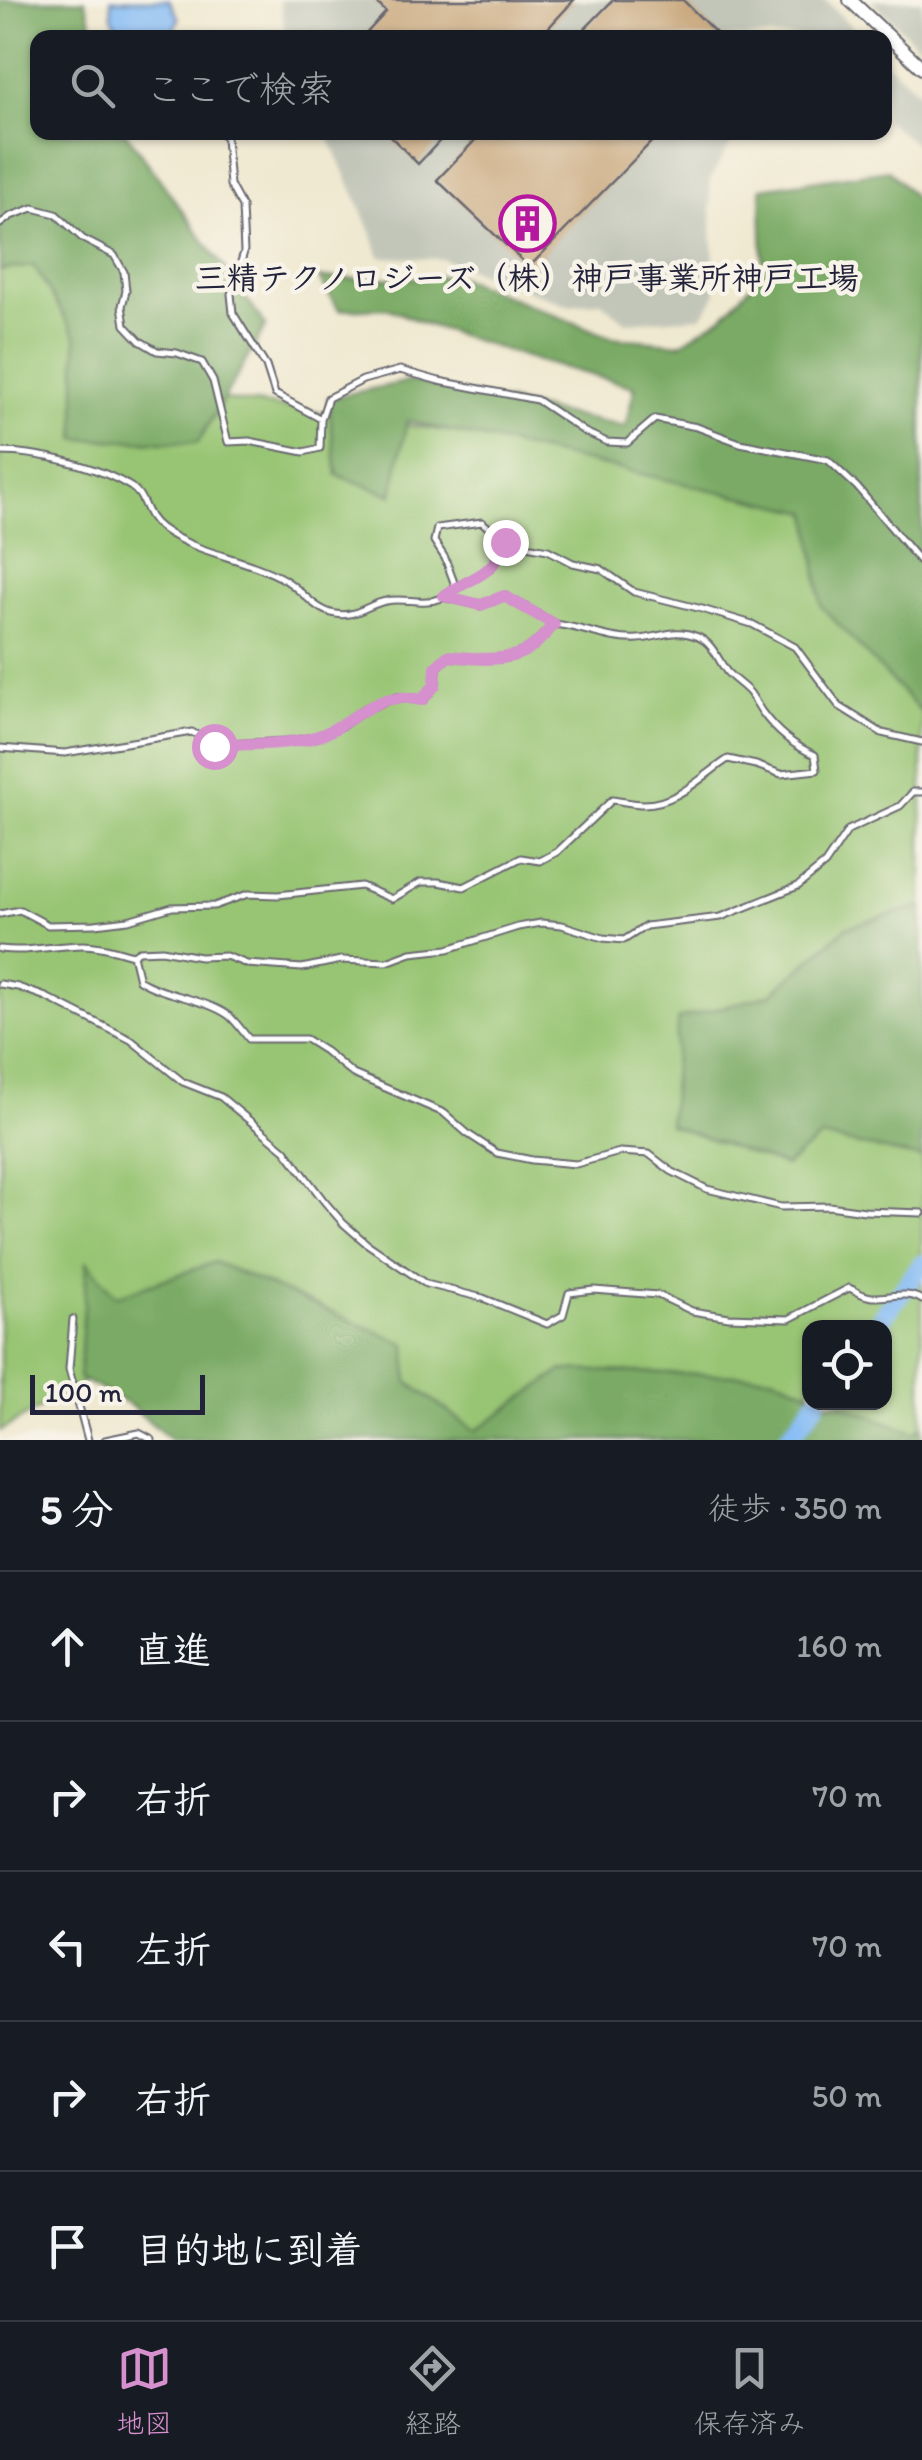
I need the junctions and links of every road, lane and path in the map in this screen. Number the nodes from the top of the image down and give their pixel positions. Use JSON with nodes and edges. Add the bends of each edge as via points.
{"nodes":[{"id":1,"x":850,"y":0,"type":"edge"},
{"id":2,"x":882,"y":30,"type":"edge"},
{"id":3,"x":892,"y":40,"type":"edge"},
{"id":4,"x":922,"y":68,"type":"edge"},
{"id":5,"x":226,"y":140,"type":"edge"},
{"id":6,"x":0,"y":224,"type":"edge"},
{"id":7,"x":321,"y":420,"type":"junction"},
{"id":8,"x":0,"y":452,"type":"edge"},
{"id":9,"x":505,"y":542,"type":"junction"},
{"id":10,"x":922,"y":564,"type":"edge"},
{"id":11,"x":456,"y":588,"type":"junction"},
{"id":12,"x":444,"y":596,"type":"junction"},
{"id":13,"x":554,"y":624,"type":"junction"},
{"id":14,"x":922,"y":742,"type":"edge"},
{"id":15,"x":0,"y":748,"type":"edge"},
{"id":16,"x":922,"y":792,"type":"edge"},
{"id":17,"x":0,"y":914,"type":"edge"},
{"id":18,"x":0,"y":949,"type":"edge"},
{"id":19,"x":132,"y":955,"type":"junction"},
{"id":20,"x":0,"y":984,"type":"edge"},
{"id":21,"x":922,"y":1213,"type":"edge"},
{"id":22,"x":922,"y":1300,"type":"edge"},
{"id":23,"x":73,"y":1319,"type":"dead end"},
{"id":24,"x":88,"y":1440,"type":"edge"},
{"id":25,"x":104,"y":1440,"type":"edge"},
{"id":26,"x":152,"y":1440,"type":"edge"}],
"edges":[{"from":1,"to":2,"type":"street"},
{"from":3,"to":4,"type":"street"},
{"from":5,"to":7,"type":"lane","via":[[230,185],[242,206],[244,252],[231,294],[233,313],[266,366],[274,394]]},
{"from":6,"to":7,"type":"lane","via":[[33,208],[56,214],[114,255],[124,272],[126,325],[157,351],[202,362],[214,381],[228,442],[304,452],[320,448]]},
{"from":7,"to":10,"type":"lane","via":[[328,398],[400,370],[537,400],[608,442],[627,444],[655,419],[697,427],[740,443],[828,460]]},
{"from":8,"to":12,"type":"lane","via":[[41,455],[135,488],[163,530],[280,577],[327,612],[354,615],[385,601]]},
{"from":9,"to":11,"type":"lane","via":[[485,574]]},
{"from":9,"to":11,"type":"lane","via":[[482,522],[437,528],[434,542]]},
{"from":9,"to":14,"type":"lane","via":[[601,569],[634,592],[752,624],[795,647],[839,706],[882,732]]},
{"from":11,"to":12,"type":"lane"},
{"from":12,"to":13,"type":"lane","via":[[481,605],[504,596]]},
{"from":13,"to":15,"type":"lane","via":[[528,650],[478,659],[448,656],[422,700],[396,697],[316,737],[214,746],[192,732],[65,753]]},
{"from":13,"to":17,"type":"lane","via":[[638,639],[672,631],[700,638],[765,716],[815,755],[817,770],[780,774],[728,759],[664,800],[612,800],[558,852],[540,861],[522,858],[464,887],[421,882],[392,899],[361,886],[248,894],[214,906],[172,907],[95,924],[48,925],[20,910]]},
{"from":16,"to":19,"type":"lane","via":[[848,830],[825,864],[798,886],[720,917],[646,926],[624,940],[541,923],[387,962],[341,960],[302,968],[162,950]]},
{"from":18,"to":19,"type":"lane","via":[[89,945]]},
{"from":19,"to":21,"type":"lane","via":[[138,980],[149,987],[228,1015],[249,1039],[306,1039],[353,1074],[444,1113],[497,1152],[576,1164],[620,1152],[649,1154],[707,1189],[766,1204]]},
{"from":20,"to":22,"type":"lane","via":[[46,997],[131,1040],[183,1082],[221,1098],[285,1150],[344,1223],[426,1284],[547,1324],[563,1316],[569,1293],[594,1290],[658,1295],[692,1311],[729,1317],[790,1318],[849,1288]]},
{"from":23,"to":24,"type":"lane","via":[[70,1369]]},
{"from":25,"to":26,"type":"lane","via":[[139,1432]]}]}
